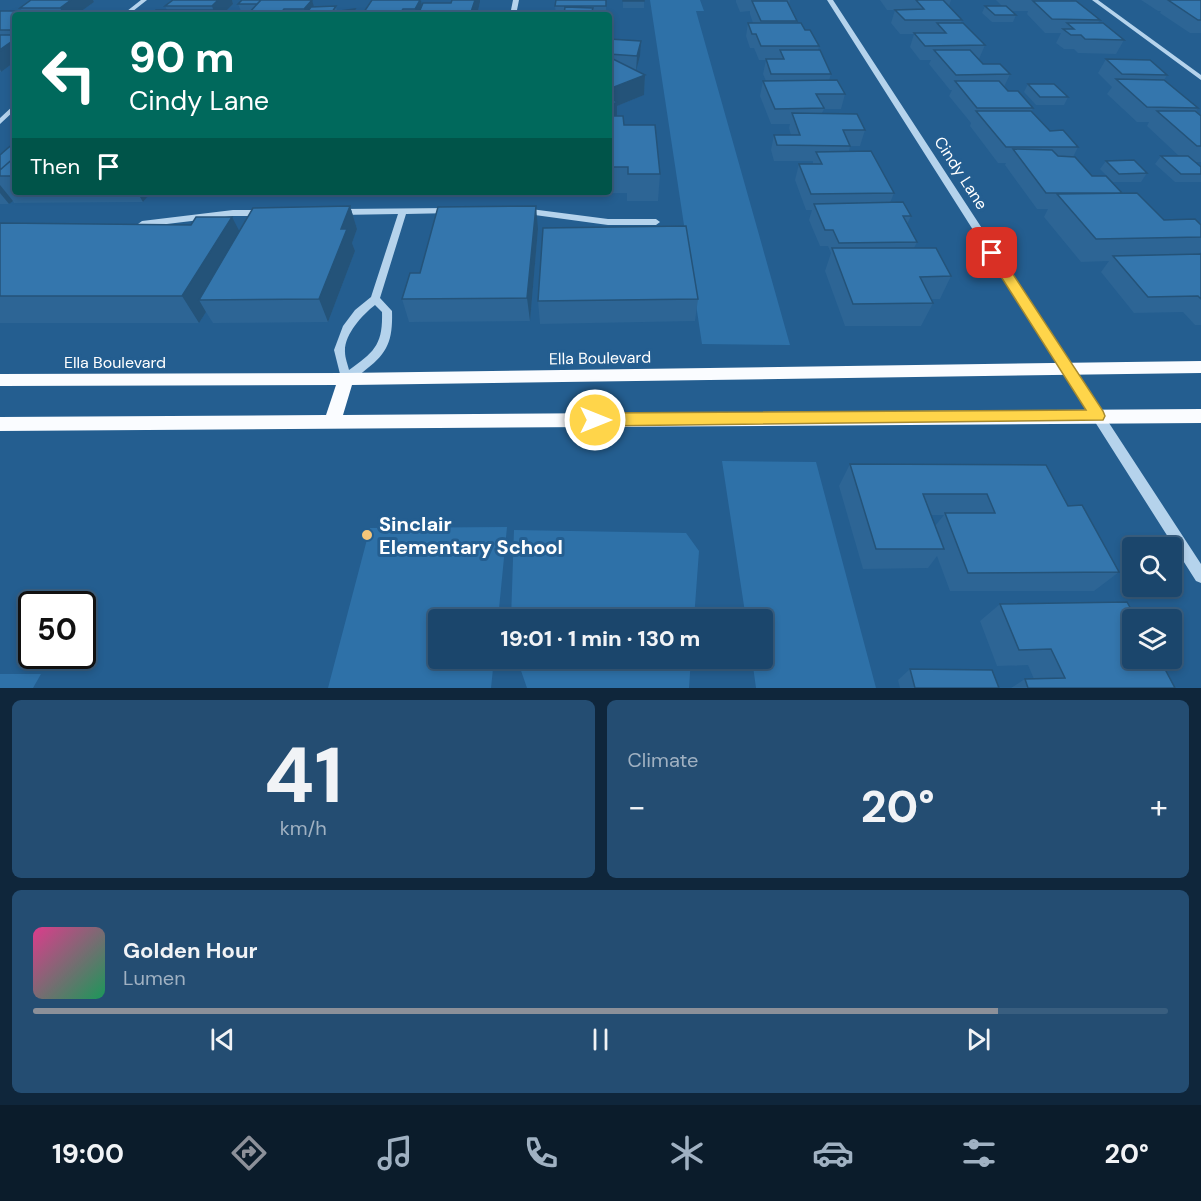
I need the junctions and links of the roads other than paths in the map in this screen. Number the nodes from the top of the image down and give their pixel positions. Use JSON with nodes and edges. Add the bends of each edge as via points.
{"nodes":[{"id":1,"x":144,"y":0,"type":"edge"},
{"id":2,"x":830,"y":0,"type":"edge"},
{"id":3,"x":1095,"y":0,"type":"edge"},
{"id":4,"x":129,"y":12,"type":"edge"},
{"id":5,"x":1201,"y":78,"type":"edge"},
{"id":6,"x":12,"y":109,"type":"edge"},
{"id":7,"x":0,"y":122,"type":"edge"},
{"id":8,"x":403,"y":211,"type":"junction"},
{"id":9,"x":458,"y":211,"type":"edge"},
{"id":10,"x":513,"y":211,"type":"edge"},
{"id":11,"x":335,"y":212,"type":"edge"},
{"id":12,"x":278,"y":213,"type":"edge"},
{"id":13,"x":656,"y":222,"type":"dead end"},
{"id":14,"x":136,"y":224,"type":"edge"},
{"id":15,"x":375,"y":299,"type":"junction"},
{"id":16,"x":1201,"y":367,"type":"edge"},
{"id":17,"x":1068,"y":369,"type":"junction"},
{"id":18,"x":346,"y":379,"type":"junction"},
{"id":19,"x":0,"y":380,"type":"edge"},
{"id":20,"x":1098,"y":416,"type":"junction"},
{"id":21,"x":1201,"y":416,"type":"edge"},
{"id":22,"x":332,"y":422,"type":"junction"},
{"id":23,"x":0,"y":424,"type":"edge"},
{"id":24,"x":1201,"y":576,"type":"edge"}],
"edges":[{"from":1,"to":4,"type":"street"},
{"from":2,"to":17,"type":"street","name":"Cindy Lane"},
{"from":3,"to":5,"type":"street"},
{"from":6,"to":7,"type":"street"},
{"from":8,"to":9,"type":"street"},
{"from":8,"to":11,"type":"street"},
{"from":8,"to":15,"type":"street"},
{"from":10,"to":13,"type":"street","via":[[608,222]]},
{"from":12,"to":14,"type":"street","via":[[233,213]]},
{"from":15,"to":18,"type":"street","via":[[359,312],[339,350]]},
{"from":15,"to":18,"type":"street","via":[[387,311],[383,350]]},
{"from":16,"to":17,"type":"main road","name":"Ella Boulevard"},
{"from":17,"to":18,"type":"main road","name":"Ella Boulevard"},
{"from":17,"to":20,"type":"street","name":"Cindy Lane"},
{"from":18,"to":19,"type":"main road","name":"Ella Boulevard"},
{"from":18,"to":22,"type":"main road"},
{"from":20,"to":21,"type":"main road"},
{"from":20,"to":22,"type":"main road"},
{"from":20,"to":24,"type":"street","name":"Cindy Lane"},
{"from":22,"to":23,"type":"main road"}]}
